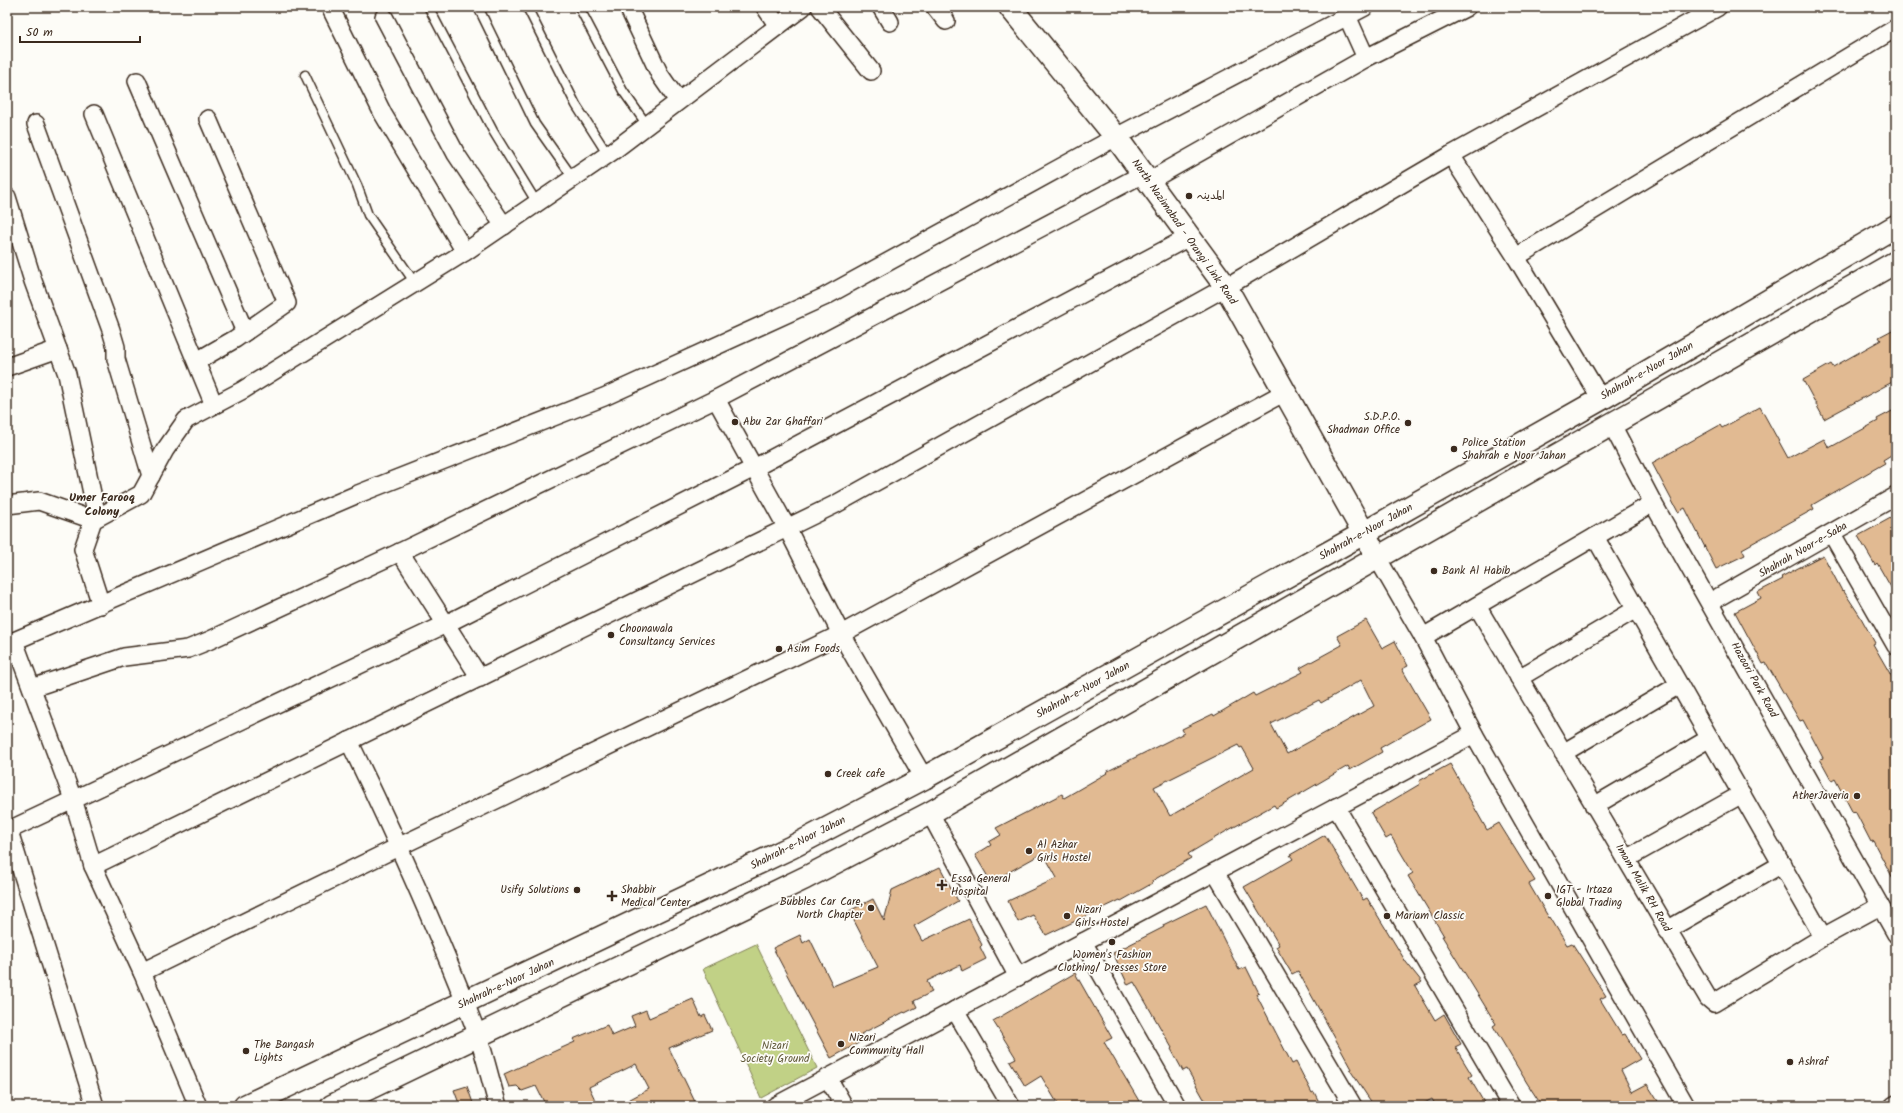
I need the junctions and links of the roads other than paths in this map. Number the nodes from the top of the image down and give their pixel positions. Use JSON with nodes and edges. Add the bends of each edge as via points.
{"nodes":[{"id":1,"x":330,"y":7,"type":"edge"},
{"id":2,"x":478,"y":7,"type":"edge"},
{"id":3,"x":527,"y":7,"type":"edge"},
{"id":4,"x":579,"y":7,"type":"edge"},
{"id":5,"x":628,"y":7,"type":"edge"},
{"id":6,"x":765,"y":7,"type":"edge"},
{"id":7,"x":803,"y":7,"type":"edge"},
{"id":8,"x":820,"y":7,"type":"edge"},
{"id":9,"x":881,"y":7,"type":"edge"},
{"id":10,"x":936,"y":7,"type":"edge"},
{"id":11,"x":1010,"y":7,"type":"edge"},
{"id":12,"x":1365,"y":7,"type":"edge"},
{"id":13,"x":1467,"y":7,"type":"edge"},
{"id":14,"x":1718,"y":7,"type":"edge"},
{"id":15,"x":429,"y":8,"type":"dead end"},
{"id":16,"x":1348,"y":12,"type":"edge"},
{"id":17,"x":384,"y":17,"type":"dead end"},
{"id":18,"x":946,"y":21,"type":"dead end"},
{"id":19,"x":890,"y":22,"type":"dead end"},
{"id":20,"x":778,"y":26,"type":"junction"},
{"id":21,"x":1896,"y":28,"type":"edge"},
{"id":22,"x":1366,"y":58,"type":"junction"},
{"id":23,"x":871,"y":71,"type":"dead end"},
{"id":24,"x":306,"y":75,"type":"dead end"},
{"id":25,"x":137,"y":82,"type":"dead end"},
{"id":26,"x":678,"y":102,"type":"junction"},
{"id":27,"x":94,"y":114,"type":"dead end"},
{"id":28,"x":208,"y":119,"type":"dead end"},
{"id":29,"x":36,"y":124,"type":"dead end"},
{"id":30,"x":647,"y":125,"type":"junction"},
{"id":31,"x":1116,"y":137,"type":"junction"},
{"id":32,"x":608,"y":155,"type":"junction"},
{"id":33,"x":1451,"y":155,"type":"junction"},
{"id":34,"x":573,"y":178,"type":"junction"},
{"id":35,"x":1145,"y":178,"type":"junction"},
{"id":36,"x":7,"y":197,"type":"edge"},
{"id":37,"x":537,"y":203,"type":"junction"},
{"id":38,"x":504,"y":226,"type":"junction"},
{"id":39,"x":1896,"y":226,"type":"edge"},
{"id":40,"x":1189,"y":237,"type":"junction"},
{"id":41,"x":465,"y":252,"type":"junction"},
{"id":42,"x":1516,"y":257,"type":"junction"},
{"id":43,"x":1896,"y":262,"type":"edge"},
{"id":44,"x":416,"y":283,"type":"junction"},
{"id":45,"x":1798,"y":283,"type":"junction"},
{"id":46,"x":1226,"y":287,"type":"junction"},
{"id":47,"x":1814,"y":309,"type":"junction"},
{"id":48,"x":245,"y":332,"type":"junction"},
{"id":49,"x":58,"y":349,"type":"junction"},
{"id":50,"x":197,"y":361,"type":"junction"},
{"id":51,"x":8,"y":364,"type":"edge"},
{"id":52,"x":1285,"y":392,"type":"junction"},
{"id":53,"x":1601,"y":398,"type":"junction"},
{"id":54,"x":716,"y":399,"type":"junction"},
{"id":55,"x":214,"y":406,"type":"junction"},
{"id":56,"x":1612,"y":425,"type":"junction"},
{"id":57,"x":754,"y":468,"type":"junction"},
{"id":58,"x":151,"y":476,"type":"junction"},
{"id":59,"x":1896,"y":496,"type":"edge"},
{"id":60,"x":1653,"y":503,"type":"junction"},
{"id":61,"x":7,"y":505,"type":"edge"},
{"id":62,"x":95,"y":518,"type":"junction"},
{"id":63,"x":787,"y":528,"type":"junction"},
{"id":64,"x":1364,"y":533,"type":"junction"},
{"id":65,"x":1832,"y":534,"type":"junction"},
{"id":66,"x":1595,"y":537,"type":"junction"},
{"id":67,"x":400,"y":552,"type":"junction"},
{"id":68,"x":1378,"y":559,"type":"junction"},
{"id":69,"x":1710,"y":602,"type":"junction"},
{"id":70,"x":101,"y":605,"type":"junction"},
{"id":71,"x":1477,"y":606,"type":"junction"},
{"id":72,"x":1636,"y":609,"type":"junction"},
{"id":73,"x":446,"y":624,"type":"junction"},
{"id":74,"x":841,"y":634,"type":"junction"},
{"id":75,"x":1423,"y":637,"type":"junction"},
{"id":76,"x":11,"y":642,"type":"edge"},
{"id":77,"x":1896,"y":646,"type":"edge"},
{"id":78,"x":480,"y":678,"type":"junction"},
{"id":79,"x":1519,"y":678,"type":"junction"},
{"id":80,"x":1679,"y":685,"type":"junction"},
{"id":81,"x":32,"y":688,"type":"junction"},
{"id":82,"x":1474,"y":734,"type":"junction"},
{"id":83,"x":1710,"y":738,"type":"junction"},
{"id":84,"x":349,"y":741,"type":"junction"},
{"id":85,"x":1563,"y":753,"type":"junction"},
{"id":86,"x":924,"y":778,"type":"junction"},
{"id":87,"x":1742,"y":794,"type":"junction"},
{"id":88,"x":73,"y":799,"type":"junction"},
{"id":89,"x":1594,"y":806,"type":"junction"},
{"id":90,"x":1336,"y":807,"type":"junction"},
{"id":91,"x":930,"y":813,"type":"junction"},
{"id":92,"x":8,"y":831,"type":"edge"},
{"id":93,"x":400,"y":846,"type":"junction"},
{"id":94,"x":792,"y":847,"type":"junction"},
{"id":95,"x":1626,"y":859,"type":"junction"},
{"id":96,"x":1782,"y":864,"type":"junction"},
{"id":97,"x":94,"y":866,"type":"junction"},
{"id":98,"x":1215,"y":872,"type":"junction"},
{"id":99,"x":805,"y":878,"type":"junction"},
{"id":100,"x":1880,"y":906,"type":"junction"},
{"id":101,"x":1667,"y":930,"type":"junction"},
{"id":102,"x":1896,"y":934,"type":"edge"},
{"id":103,"x":1823,"y":937,"type":"junction"},
{"id":104,"x":1083,"y":942,"type":"junction"},
{"id":105,"x":142,"y":972,"type":"junction"},
{"id":106,"x":1018,"y":977,"type":"junction"},
{"id":107,"x":464,"y":1004,"type":"junction"},
{"id":108,"x":956,"y":1010,"type":"junction"},
{"id":109,"x":478,"y":1037,"type":"junction"},
{"id":110,"x":828,"y":1078,"type":"junction"},
{"id":111,"x":1896,"y":1104,"type":"edge"},
{"id":112,"x":338,"y":1105,"type":"edge"},
{"id":113,"x":95,"y":1106,"type":"edge"},
{"id":114,"x":198,"y":1106,"type":"edge"},
{"id":115,"x":245,"y":1106,"type":"edge"},
{"id":116,"x":498,"y":1106,"type":"edge"},
{"id":117,"x":775,"y":1106,"type":"edge"},
{"id":118,"x":844,"y":1106,"type":"edge"},
{"id":119,"x":1011,"y":1106,"type":"edge"},
{"id":120,"x":1177,"y":1106,"type":"edge"},
{"id":121,"x":1353,"y":1106,"type":"edge"},
{"id":122,"x":1511,"y":1106,"type":"edge"},
{"id":123,"x":1686,"y":1106,"type":"edge"},
{"id":124,"x":1893,"y":1106,"type":"edge"}],
"edges":[{"from":1,"to":41,"type":"street","via":[[383,114]]},
{"from":2,"to":34,"type":"lane","via":[[535,124]]},
{"from":3,"to":32,"type":"lane","via":[[576,105]]},
{"from":4,"to":30,"type":"lane","via":[[623,91]]},
{"from":5,"to":26,"type":"street","via":[[660,75]]},
{"from":6,"to":20,"type":"street"},
{"from":7,"to":20,"type":"street"},
{"from":8,"to":23,"type":"street"},
{"from":9,"to":19,"type":"street"},
{"from":10,"to":18,"type":"street"},
{"from":11,"to":31,"type":"main road","name":"North Nazimabad - Orangi Link Road"},
{"from":12,"to":16,"type":"street"},
{"from":13,"to":22,"type":"street"},
{"from":14,"to":33,"type":"street"},
{"from":15,"to":37,"type":"lane","via":[[494,131]]},
{"from":16,"to":22,"type":"street"},
{"from":16,"to":31,"type":"street"},
{"from":17,"to":38,"type":"street","via":[[456,154]]},
{"from":20,"to":26,"type":"street"},
{"from":21,"to":42,"type":"street"},
{"from":22,"to":35,"type":"street"},
{"from":24,"to":44,"type":"lane","via":[[368,214]]},
{"from":25,"to":48,"type":"street"},
{"from":26,"to":30,"type":"street"},
{"from":27,"to":50,"type":"street"},
{"from":28,"to":48,"type":"street","via":[[287,303]]},
{"from":29,"to":58,"type":"street","via":[[116,347],[116,359]]},
{"from":30,"to":32,"type":"street"},
{"from":31,"to":35,"type":"main road","name":"North Nazimabad - Orangi Link Road"},
{"from":31,"to":70,"type":"street","via":[[824,297],[604,397],[358,494]]},
{"from":32,"to":34,"type":"street"},
{"from":33,"to":42,"type":"street"},
{"from":33,"to":46,"type":"street"},
{"from":34,"to":37,"type":"street"},
{"from":35,"to":40,"type":"main road","name":"North Nazimabad - Orangi Link Road"},
{"from":35,"to":54,"type":"street"},
{"from":36,"to":49,"type":"street"},
{"from":37,"to":38,"type":"street"},
{"from":38,"to":41,"type":"street"},
{"from":39,"to":45,"type":"main road","name":"Shahrah-e-Noor Jahan"},
{"from":40,"to":46,"type":"main road","name":"North Nazimabad - Orangi Link Road"},
{"from":40,"to":57,"type":"street"},
{"from":41,"to":44,"type":"street"},
{"from":42,"to":53,"type":"street"},
{"from":43,"to":47,"type":"main road"},
{"from":44,"to":55,"type":"street"},
{"from":45,"to":47,"type":"main road"},
{"from":45,"to":53,"type":"main road","name":"Shahrah-e-Noor Jahan"},
{"from":46,"to":52,"type":"main road","name":"North Nazimabad - Orangi Link Road"},
{"from":46,"to":63,"type":"street","via":[[836,504]]},
{"from":47,"to":56,"type":"main road"},
{"from":48,"to":50,"type":"street"},
{"from":49,"to":51,"type":"street"},
{"from":49,"to":62,"type":"street","via":[[67,374]]},
{"from":50,"to":55,"type":"street"},
{"from":52,"to":64,"type":"main road","name":"North Nazimabad - Orangi Link Road"},
{"from":52,"to":74,"type":"street"},
{"from":53,"to":64,"type":"main road","name":"Shahrah-e-Noor Jahan"},
{"from":54,"to":57,"type":"street"},
{"from":54,"to":67,"type":"street"},
{"from":55,"to":58,"type":"street","via":[[186,420]]},
{"from":56,"to":60,"type":"street","name":"Hazoori Park Road"},
{"from":56,"to":68,"type":"main road"},
{"from":57,"to":63,"type":"street"},
{"from":57,"to":73,"type":"street"},
{"from":58,"to":62,"type":"street","via":[[141,494]]},
{"from":59,"to":65,"type":"street","name":"Shahrah Noor-e-Saba"},
{"from":60,"to":66,"type":"street"},
{"from":60,"to":69,"type":"street","name":"Hazoori Park Road"},
{"from":61,"to":62,"type":"street","via":[[40,500]]},
{"from":62,"to":70,"type":"street","via":[[83,549]]},
{"from":63,"to":74,"type":"street"},
{"from":63,"to":78,"type":"street"},
{"from":64,"to":68,"type":"main road","name":"North Nazimabad - Orangi Link Road"},
{"from":64,"to":86,"type":"main road","name":"Shahrah-e-Noor Jahan"},
{"from":65,"to":69,"type":"street","name":"Shahrah Noor-e-Saba"},
{"from":65,"to":77,"type":"street"},
{"from":66,"to":71,"type":"street"},
{"from":66,"to":72,"type":"street"},
{"from":67,"to":73,"type":"street"},
{"from":67,"to":81,"type":"street","via":[[188,649],[124,657]]},
{"from":68,"to":75,"type":"street"},
{"from":68,"to":91,"type":"main road"},
{"from":69,"to":100,"type":"street","name":"Hazoori Park Road"},
{"from":70,"to":76,"type":"street"},
{"from":71,"to":75,"type":"street"},
{"from":71,"to":79,"type":"street","name":"Imam Malik RH Road"},
{"from":72,"to":79,"type":"street"},
{"from":72,"to":80,"type":"street"},
{"from":73,"to":78,"type":"street"},
{"from":73,"to":88,"type":"street"},
{"from":74,"to":86,"type":"street"},
{"from":74,"to":93,"type":"street"},
{"from":75,"to":82,"type":"street"},
{"from":76,"to":81,"type":"street"},
{"from":78,"to":84,"type":"street"},
{"from":79,"to":85,"type":"street","name":"Imam Malik RH Road"},
{"from":80,"to":83,"type":"street"},
{"from":80,"to":85,"type":"street"},
{"from":81,"to":88,"type":"street"},
{"from":82,"to":90,"type":"street"},
{"from":82,"to":123,"type":"street"},
{"from":83,"to":87,"type":"street"},
{"from":83,"to":89,"type":"street"},
{"from":84,"to":93,"type":"street"},
{"from":84,"to":97,"type":"street"},
{"from":85,"to":89,"type":"street","name":"Imam Malik RH Road"},
{"from":86,"to":94,"type":"main road","name":"Shahrah-e-Noor Jahan"},
{"from":87,"to":95,"type":"street"},
{"from":87,"to":96,"type":"street"},
{"from":88,"to":92,"type":"street"},
{"from":88,"to":97,"type":"street"},
{"from":89,"to":95,"type":"street","name":"Imam Malik RH Road"},
{"from":90,"to":98,"type":"street"},
{"from":90,"to":122,"type":"street"},
{"from":91,"to":99,"type":"main road"},
{"from":91,"to":106,"type":"street"},
{"from":92,"to":113,"type":"street"},
{"from":93,"to":105,"type":"street"},
{"from":93,"to":107,"type":"street"},
{"from":94,"to":99,"type":"main road"},
{"from":94,"to":107,"type":"main road","name":"Shahrah-e-Noor Jahan"},
{"from":95,"to":101,"type":"street","name":"Imam Malik RH Road"},
{"from":96,"to":101,"type":"street"},
{"from":96,"to":103,"type":"street"},
{"from":97,"to":105,"type":"street"},
{"from":98,"to":104,"type":"street"},
{"from":98,"to":121,"type":"street"},
{"from":99,"to":109,"type":"main road"},
{"from":100,"to":102,"type":"street","name":"Hazoori Park Road"},
{"from":100,"to":103,"type":"street","name":"Imam Malik RH Road"},
{"from":101,"to":103,"type":"street","name":"Imam Malik RH Road","via":[[1708,998],[1714,1003]]},
{"from":104,"to":106,"type":"street"},
{"from":104,"to":120,"type":"street"},
{"from":105,"to":114,"type":"street"},
{"from":106,"to":108,"type":"street"},
{"from":107,"to":109,"type":"street"},
{"from":107,"to":115,"type":"main road","name":"Shahrah-e-Noor Jahan"},
{"from":108,"to":110,"type":"street"},
{"from":108,"to":119,"type":"street"},
{"from":109,"to":112,"type":"main road"},
{"from":109,"to":116,"type":"street"},
{"from":110,"to":117,"type":"street"},
{"from":110,"to":118,"type":"street"},
{"from":111,"to":124,"type":"street"}]}
